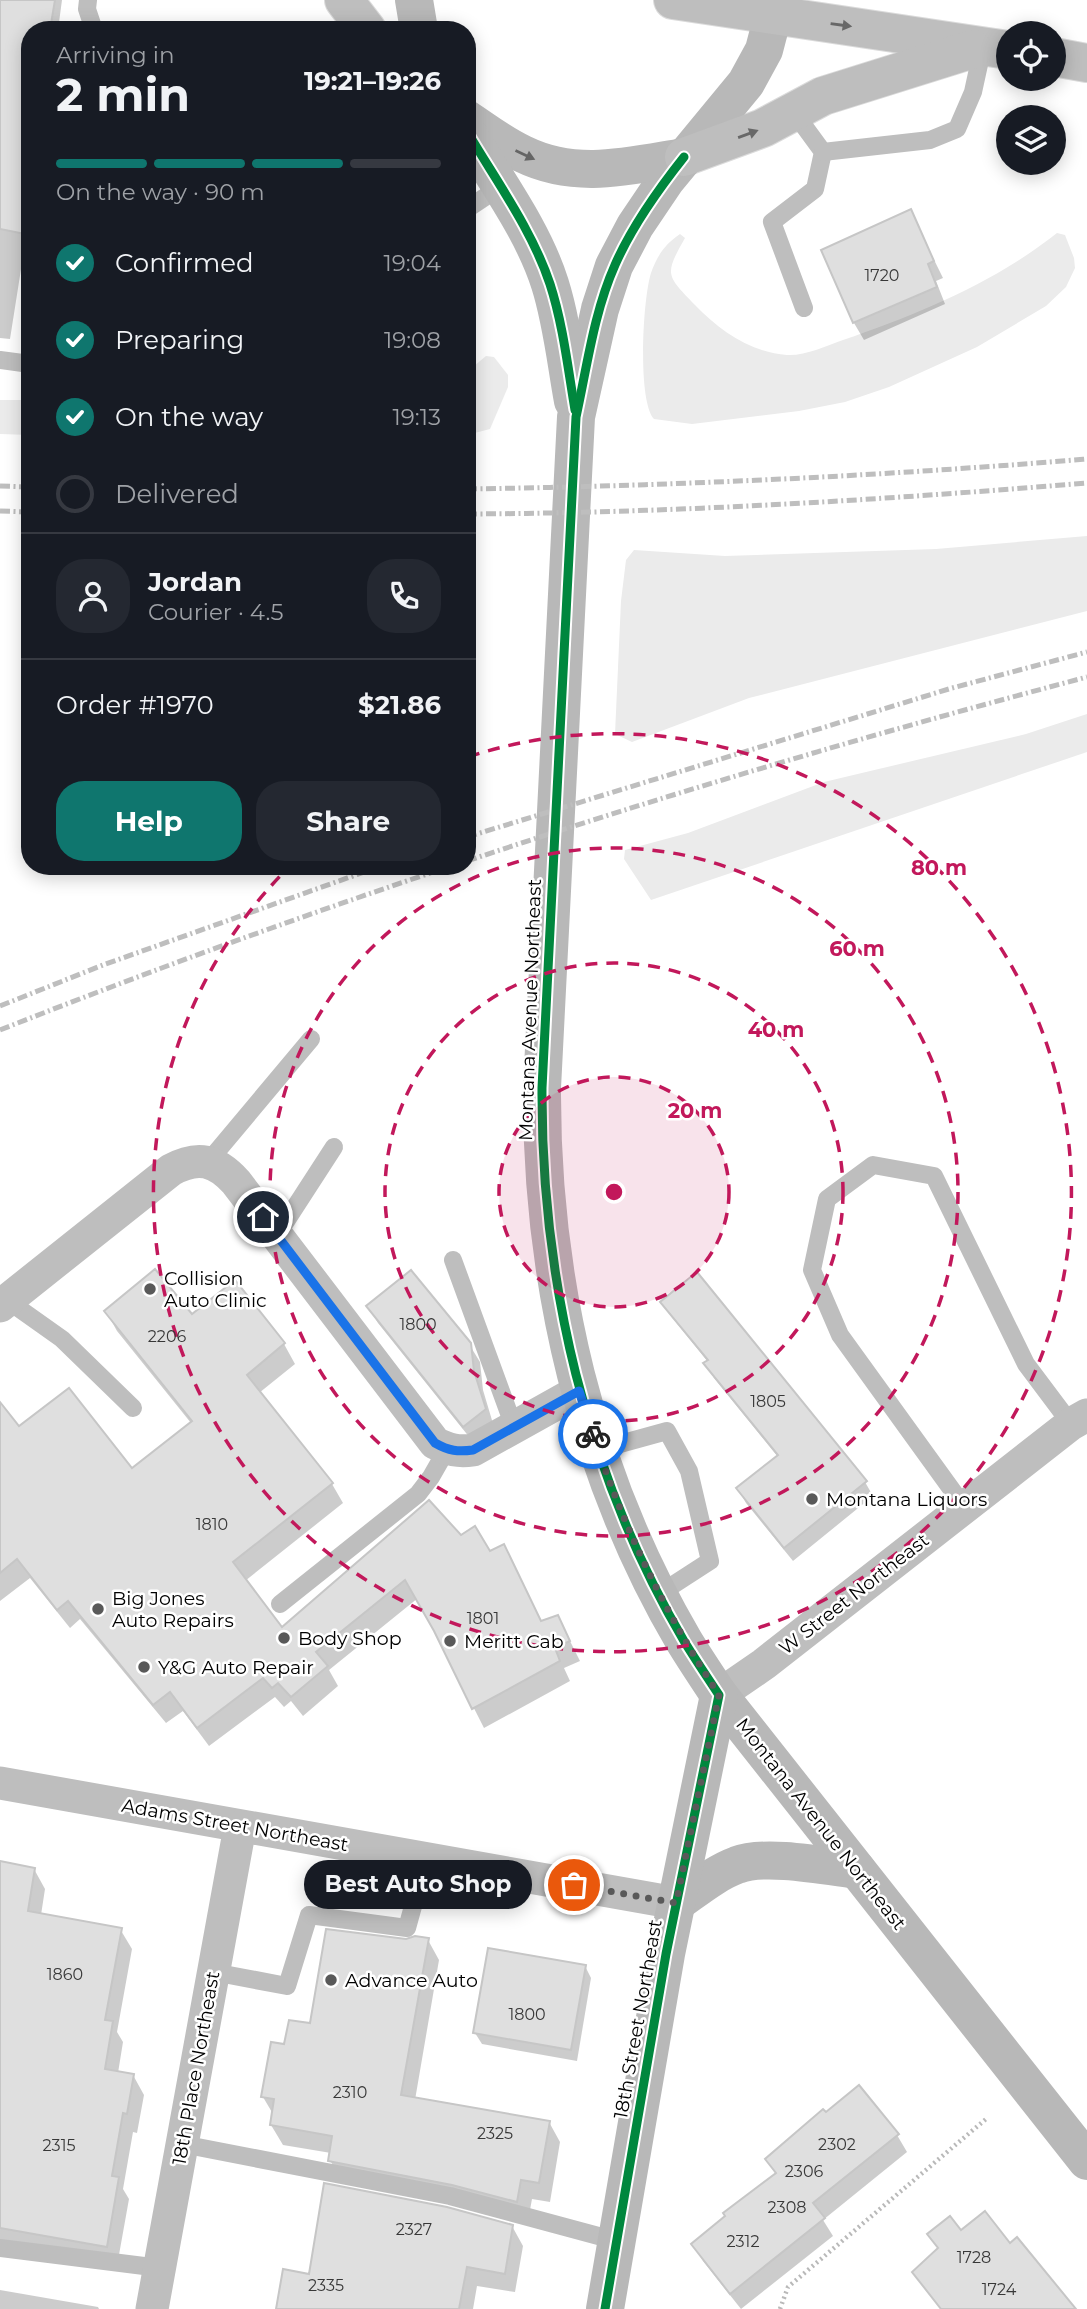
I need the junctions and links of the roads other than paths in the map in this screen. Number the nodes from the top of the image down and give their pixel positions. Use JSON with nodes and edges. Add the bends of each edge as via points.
{"nodes":[{"id":1,"x":88,"y":0,"type":"edge"},
{"id":2,"x":344,"y":0,"type":"edge"},
{"id":3,"x":414,"y":0,"type":"edge"},
{"id":4,"x":673,"y":0,"type":"edge"},
{"id":5,"x":775,"y":7,"type":"edge"},
{"id":6,"x":91,"y":21,"type":"edge"},
{"id":7,"x":360,"y":21,"type":"edge"},
{"id":8,"x":418,"y":21,"type":"edge"},
{"id":9,"x":996,"y":48,"type":"edge"},
{"id":10,"x":1066,"y":59,"type":"edge"},
{"id":11,"x":1087,"y":63,"type":"edge"},
{"id":12,"x":793,"y":110,"type":"junction"},
{"id":13,"x":476,"y":125,"type":"edge"},
{"id":14,"x":476,"y":147,"type":"edge"},
{"id":15,"x":823,"y":152,"type":"junction"},
{"id":16,"x":684,"y":157,"type":"junction"},
{"id":17,"x":500,"y":187,"type":"junction"},
{"id":18,"x":476,"y":203,"type":"edge"},
{"id":19,"x":804,"y":308,"type":"dead end"},
{"id":20,"x":0,"y":360,"type":"edge"},
{"id":21,"x":21,"y":363,"type":"edge"},
{"id":22,"x":576,"y":417,"type":"junction"},
{"id":23,"x":310,"y":1039,"type":"dead end"},
{"id":24,"x":334,"y":1147,"type":"dead end"},
{"id":25,"x":208,"y":1161,"type":"junction"},
{"id":26,"x":276,"y":1235,"type":"junction"},
{"id":27,"x":453,"y":1260,"type":"dead end"},
{"id":28,"x":3,"y":1303,"type":"edge"},
{"id":29,"x":579,"y":1391,"type":"junction"},
{"id":30,"x":133,"y":1408,"type":"dead end"},
{"id":31,"x":1079,"y":1419,"type":"edge"},
{"id":32,"x":514,"y":1427,"type":"junction"},
{"id":33,"x":447,"y":1450,"type":"junction"},
{"id":34,"x":598,"y":1450,"type":"junction"},
{"id":35,"x":965,"y":1508,"type":"junction"},
{"id":36,"x":659,"y":1594,"type":"junction"},
{"id":37,"x":280,"y":1604,"type":"dead end"},
{"id":38,"x":719,"y":1695,"type":"junction"},
{"id":39,"x":0,"y":1783,"type":"edge"},
{"id":40,"x":240,"y":1827,"type":"junction"},
{"id":41,"x":426,"y":1859,"type":"junction"},
{"id":42,"x":857,"y":1870,"type":"junction"},
{"id":43,"x":676,"y":1903,"type":"junction"},
{"id":44,"x":213,"y":1972,"type":"junction"},
{"id":45,"x":183,"y":2144,"type":"junction"},
{"id":46,"x":1087,"y":2161,"type":"edge"},
{"id":47,"x":617,"y":2241,"type":"junction"},
{"id":48,"x":0,"y":2248,"type":"edge"},
{"id":49,"x":160,"y":2268,"type":"junction"},
{"id":50,"x":152,"y":2309,"type":"edge"},
{"id":51,"x":605,"y":2309,"type":"edge"}],
"edges":[{"from":1,"to":6,"type":"lane"},
{"from":2,"to":7,"type":"highway"},
{"from":3,"to":8,"type":"main road"},
{"from":4,"to":5,"type":"highway"},
{"from":5,"to":9,"type":"highway","one_way":true},
{"from":5,"to":16,"type":"main road","name":"Montana Avenue Northeast","via":[[764,50],[746,83]]},
{"from":9,"to":12,"type":"highway","via":[[840,90]]},
{"from":9,"to":15,"type":"lane","via":[[957,129],[930,140]]},
{"from":10,"to":11,"type":"highway"},
{"from":12,"to":15,"type":"lane"},
{"from":16,"to":12,"type":"highway","one_way":true,"via":[[763,128]]},
{"from":13,"to":16,"type":"main road","one_way":true,"via":[[522,154],[563,168],[603,170]]},
{"from":14,"to":17,"type":"main road","name":"Montana Avenue Northeast"},
{"from":15,"to":19,"type":"lane","via":[[814,189],[772,222]]},
{"from":16,"to":22,"type":"main road","name":"Montana Avenue Northeast","via":[[635,226],[614,267]]},
{"from":17,"to":18,"type":"lane"},
{"from":17,"to":22,"type":"main road","name":"Montana Avenue Northeast","via":[[551,285]]},
{"from":20,"to":21,"type":"lane"},
{"from":22,"to":29,"type":"main road","name":"Montana Avenue Northeast","via":[[542,1127],[551,1245]]},
{"from":23,"to":25,"type":"lane"},
{"from":24,"to":26,"type":"lane"},
{"from":25,"to":26,"type":"street","via":[[225,1170]]},
{"from":25,"to":28,"type":"street","via":[[171,1170]]},
{"from":26,"to":33,"type":"street","via":[[435,1443]]},
{"from":27,"to":32,"type":"lane"},
{"from":28,"to":30,"type":"lane","via":[[62,1339]]},
{"from":29,"to":32,"type":"street"},
{"from":29,"to":34,"type":"main road","name":"Montana Avenue Northeast"},
{"from":31,"to":35,"type":"street","name":"W Street Northeast"},
{"from":31,"to":35,"type":"lane","via":[[1026,1364],[934,1176],[873,1165],[827,1199],[812,1270],[840,1335]]},
{"from":32,"to":33,"type":"street","via":[[473,1450]]},
{"from":33,"to":37,"type":"lane","via":[[418,1494]]},
{"from":34,"to":36,"type":"main road","name":"Montana Avenue Northeast"},
{"from":34,"to":36,"type":"lane","via":[[667,1431],[689,1471],[710,1561]]},
{"from":35,"to":38,"type":"street","name":"W Street Northeast"},
{"from":36,"to":38,"type":"main road","name":"Montana Avenue Northeast"},
{"from":38,"to":42,"type":"main road","name":"Montana Avenue Northeast"},
{"from":38,"to":43,"type":"main road","name":"18th Street Northeast"},
{"from":39,"to":40,"type":"street","name":"Adams Street Northeast"},
{"from":40,"to":41,"type":"street","name":"Adams Street Northeast"},
{"from":40,"to":44,"type":"street","name":"18th Place Northeast"},
{"from":41,"to":43,"type":"street","name":"Adams Street Northeast"},
{"from":41,"to":44,"type":"lane","via":[[407,1928],[309,1915],[287,1986]]},
{"from":42,"to":43,"type":"main road","via":[[771,1860],[738,1864]]},
{"from":42,"to":46,"type":"main road","name":"Montana Avenue Northeast"},
{"from":43,"to":47,"type":"main road","name":"18th Street Northeast"},
{"from":44,"to":45,"type":"street","name":"18th Place Northeast"},
{"from":45,"to":47,"type":"lane","via":[[450,2196]]},
{"from":45,"to":49,"type":"street","name":"18th Place Northeast"},
{"from":47,"to":51,"type":"main road","name":"18th Street Northeast"},
{"from":48,"to":49,"type":"lane"},
{"from":49,"to":50,"type":"street","name":"18th Place Northeast"}]}
